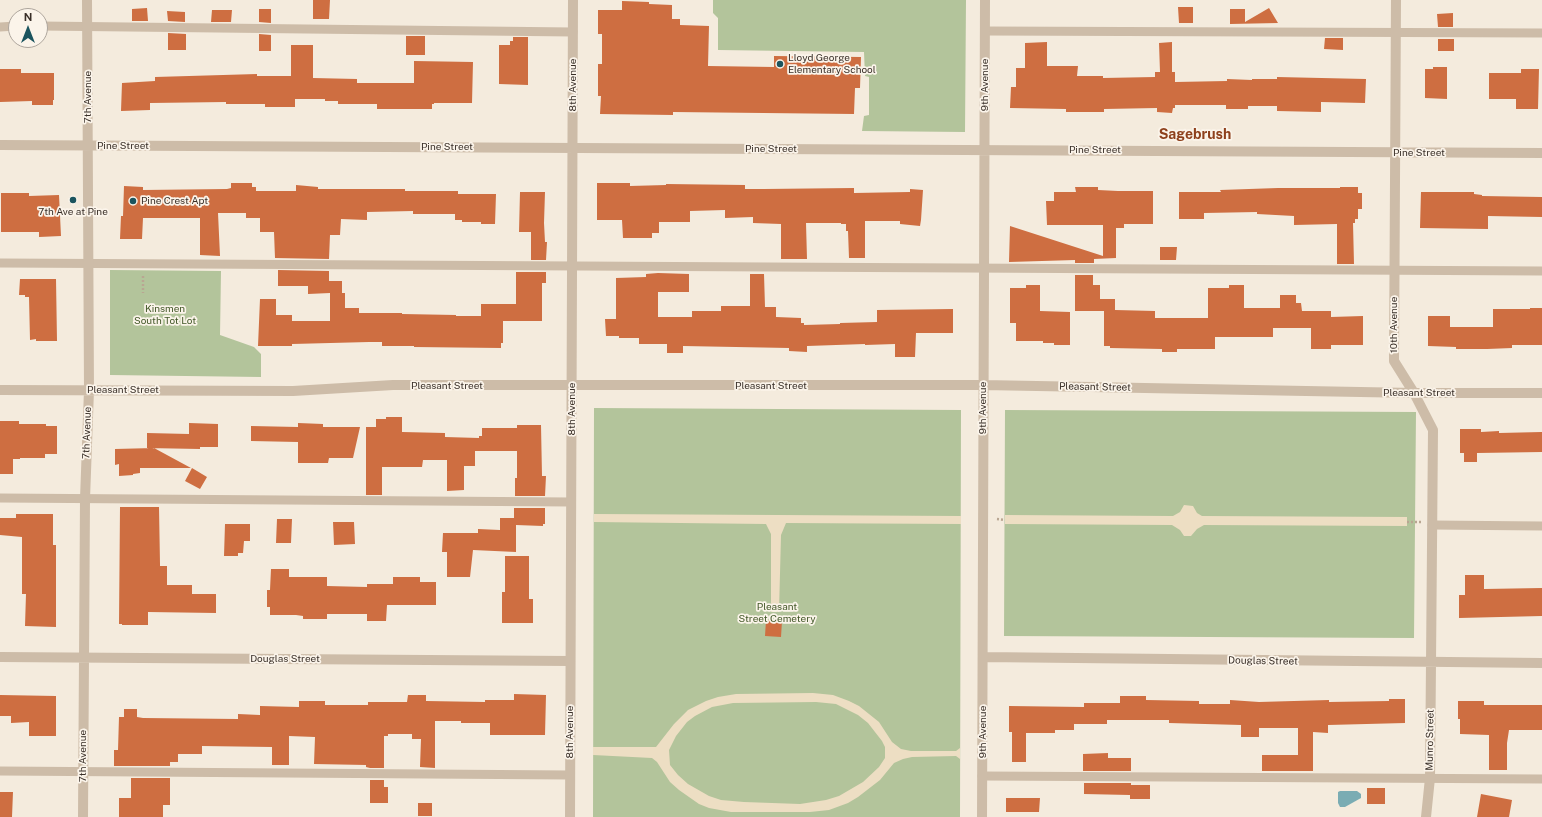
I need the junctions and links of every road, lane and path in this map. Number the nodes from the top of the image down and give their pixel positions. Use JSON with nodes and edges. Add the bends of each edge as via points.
{"nodes":[{"id":1,"x":88,"y":0,"type":"edge"},
{"id":2,"x":573,"y":0,"type":"edge"},
{"id":3,"x":985,"y":0,"type":"edge"},
{"id":4,"x":1396,"y":0,"type":"edge"},
{"id":5,"x":48,"y":26,"type":"edge"},
{"id":6,"x":87,"y":26,"type":"junction"},
{"id":7,"x":985,"y":31,"type":"junction"},
{"id":8,"x":573,"y":32,"type":"junction"},
{"id":9,"x":1396,"y":32,"type":"junction"},
{"id":10,"x":1542,"y":33,"type":"edge"},
{"id":11,"x":0,"y":145,"type":"edge"},
{"id":12,"x":88,"y":145,"type":"junction"},
{"id":13,"x":572,"y":148,"type":"junction"},
{"id":14,"x":985,"y":149,"type":"junction"},
{"id":15,"x":1395,"y":153,"type":"junction"},
{"id":16,"x":1542,"y":153,"type":"edge"},
{"id":17,"x":0,"y":263,"type":"edge"},
{"id":18,"x":89,"y":264,"type":"junction"},
{"id":19,"x":572,"y":265,"type":"junction"},
{"id":20,"x":984,"y":268,"type":"junction"},
{"id":21,"x":1394,"y":270,"type":"junction"},
{"id":22,"x":1542,"y":270,"type":"edge"},
{"id":23,"x":983,"y":385,"type":"junction"},
{"id":24,"x":572,"y":386,"type":"junction"},
{"id":25,"x":0,"y":390,"type":"edge"},
{"id":26,"x":89,"y":390,"type":"junction"},
{"id":27,"x":1414,"y":393,"type":"junction"},
{"id":28,"x":1542,"y":393,"type":"edge"},
{"id":29,"x":0,"y":498,"type":"edge"},
{"id":30,"x":85,"y":499,"type":"junction"},
{"id":31,"x":571,"y":502,"type":"junction"},
{"id":32,"x":997,"y":520,"type":"dead end"},
{"id":33,"x":1005,"y":520,"type":"dead end"},
{"id":34,"x":1432,"y":525,"type":"junction"},
{"id":35,"x":1542,"y":526,"type":"edge"},
{"id":36,"x":0,"y":657,"type":"edge"},
{"id":37,"x":983,"y":657,"type":"junction"},
{"id":38,"x":84,"y":658,"type":"junction"},
{"id":39,"x":570,"y":661,"type":"junction"},
{"id":40,"x":1431,"y":663,"type":"junction"},
{"id":41,"x":1542,"y":663,"type":"edge"},
{"id":42,"x":0,"y":771,"type":"edge"},
{"id":43,"x":83,"y":772,"type":"junction"},
{"id":44,"x":570,"y":775,"type":"junction"},
{"id":45,"x":982,"y":776,"type":"junction"},
{"id":46,"x":1430,"y":778,"type":"junction"},
{"id":47,"x":1542,"y":779,"type":"edge"},
{"id":48,"x":83,"y":817,"type":"edge"},
{"id":49,"x":570,"y":817,"type":"edge"},
{"id":50,"x":982,"y":817,"type":"edge"},
{"id":51,"x":1426,"y":817,"type":"edge"}],
"edges":[{"from":1,"to":6,"type":"street","name":"7th Avenue"},
{"from":2,"to":8,"type":"street","name":"8th Avenue"},
{"from":3,"to":7,"type":"street","name":"9th Avenue"},
{"from":4,"to":9,"type":"street","name":"10th Avenue"},
{"from":5,"to":6,"type":"lane"},
{"from":6,"to":8,"type":"lane"},
{"from":6,"to":12,"type":"street","name":"7th Avenue"},
{"from":7,"to":9,"type":"lane"},
{"from":7,"to":14,"type":"street","name":"9th Avenue"},
{"from":8,"to":13,"type":"street","name":"8th Avenue"},
{"from":9,"to":10,"type":"lane"},
{"from":9,"to":15,"type":"street","name":"10th Avenue"},
{"from":11,"to":12,"type":"street","name":"Pine Street"},
{"from":12,"to":13,"type":"street","name":"Pine Street"},
{"from":12,"to":18,"type":"street","name":"7th Avenue"},
{"from":13,"to":14,"type":"street","name":"Pine Street"},
{"from":13,"to":19,"type":"street","name":"8th Avenue"},
{"from":14,"to":15,"type":"street","name":"Pine Street"},
{"from":14,"to":20,"type":"street","name":"9th Avenue"},
{"from":15,"to":16,"type":"street","name":"Pine Street"},
{"from":15,"to":21,"type":"street","name":"10th Avenue"},
{"from":17,"to":18,"type":"lane"},
{"from":18,"to":19,"type":"lane"},
{"from":18,"to":26,"type":"street","name":"7th Avenue"},
{"from":19,"to":20,"type":"lane"},
{"from":19,"to":24,"type":"street","name":"8th Avenue"},
{"from":20,"to":21,"type":"lane"},
{"from":20,"to":23,"type":"street","name":"9th Avenue"},
{"from":21,"to":22,"type":"lane"},
{"from":21,"to":27,"type":"street","name":"10th Avenue","via":[[1394,361]]},
{"from":23,"to":24,"type":"street","name":"Pleasant Street"},
{"from":23,"to":27,"type":"street","name":"Pleasant Street"},
{"from":23,"to":37,"type":"street","name":"9th Avenue"},
{"from":24,"to":26,"type":"street","name":"Pleasant Street","via":[[393,385],[293,391]]},
{"from":24,"to":31,"type":"street","name":"8th Avenue"},
{"from":25,"to":26,"type":"street","name":"Pleasant Street"},
{"from":26,"to":30,"type":"street","name":"7th Avenue"},
{"from":27,"to":28,"type":"street","name":"Pleasant Street"},
{"from":27,"to":34,"type":"street","name":"10th Avenue","via":[[1433,430]]},
{"from":29,"to":30,"type":"lane"},
{"from":30,"to":31,"type":"lane"},
{"from":30,"to":38,"type":"street","name":"7th Avenue"},
{"from":31,"to":39,"type":"street","name":"8th Avenue"},
{"from":32,"to":33,"type":"path"},
{"from":34,"to":35,"type":"lane"},
{"from":34,"to":40,"type":"street","name":"10th Avenue"},
{"from":36,"to":38,"type":"street","name":"Douglas Street"},
{"from":37,"to":40,"type":"street","name":"Douglas Street"},
{"from":37,"to":45,"type":"street","name":"9th Avenue"},
{"from":38,"to":39,"type":"street","name":"Douglas Street"},
{"from":38,"to":43,"type":"street","name":"7th Avenue"},
{"from":39,"to":44,"type":"street","name":"8th Avenue"},
{"from":40,"to":41,"type":"street","name":"Douglas Street"},
{"from":40,"to":46,"type":"street","name":"Munro Street"},
{"from":42,"to":43,"type":"lane"},
{"from":43,"to":44,"type":"lane"},
{"from":43,"to":48,"type":"street","name":"7th Avenue"},
{"from":44,"to":49,"type":"street","name":"8th Avenue"},
{"from":45,"to":46,"type":"lane"},
{"from":45,"to":50,"type":"street","name":"9th Avenue"},
{"from":46,"to":47,"type":"lane"},
{"from":46,"to":51,"type":"street","name":"Munro Street"}]}
